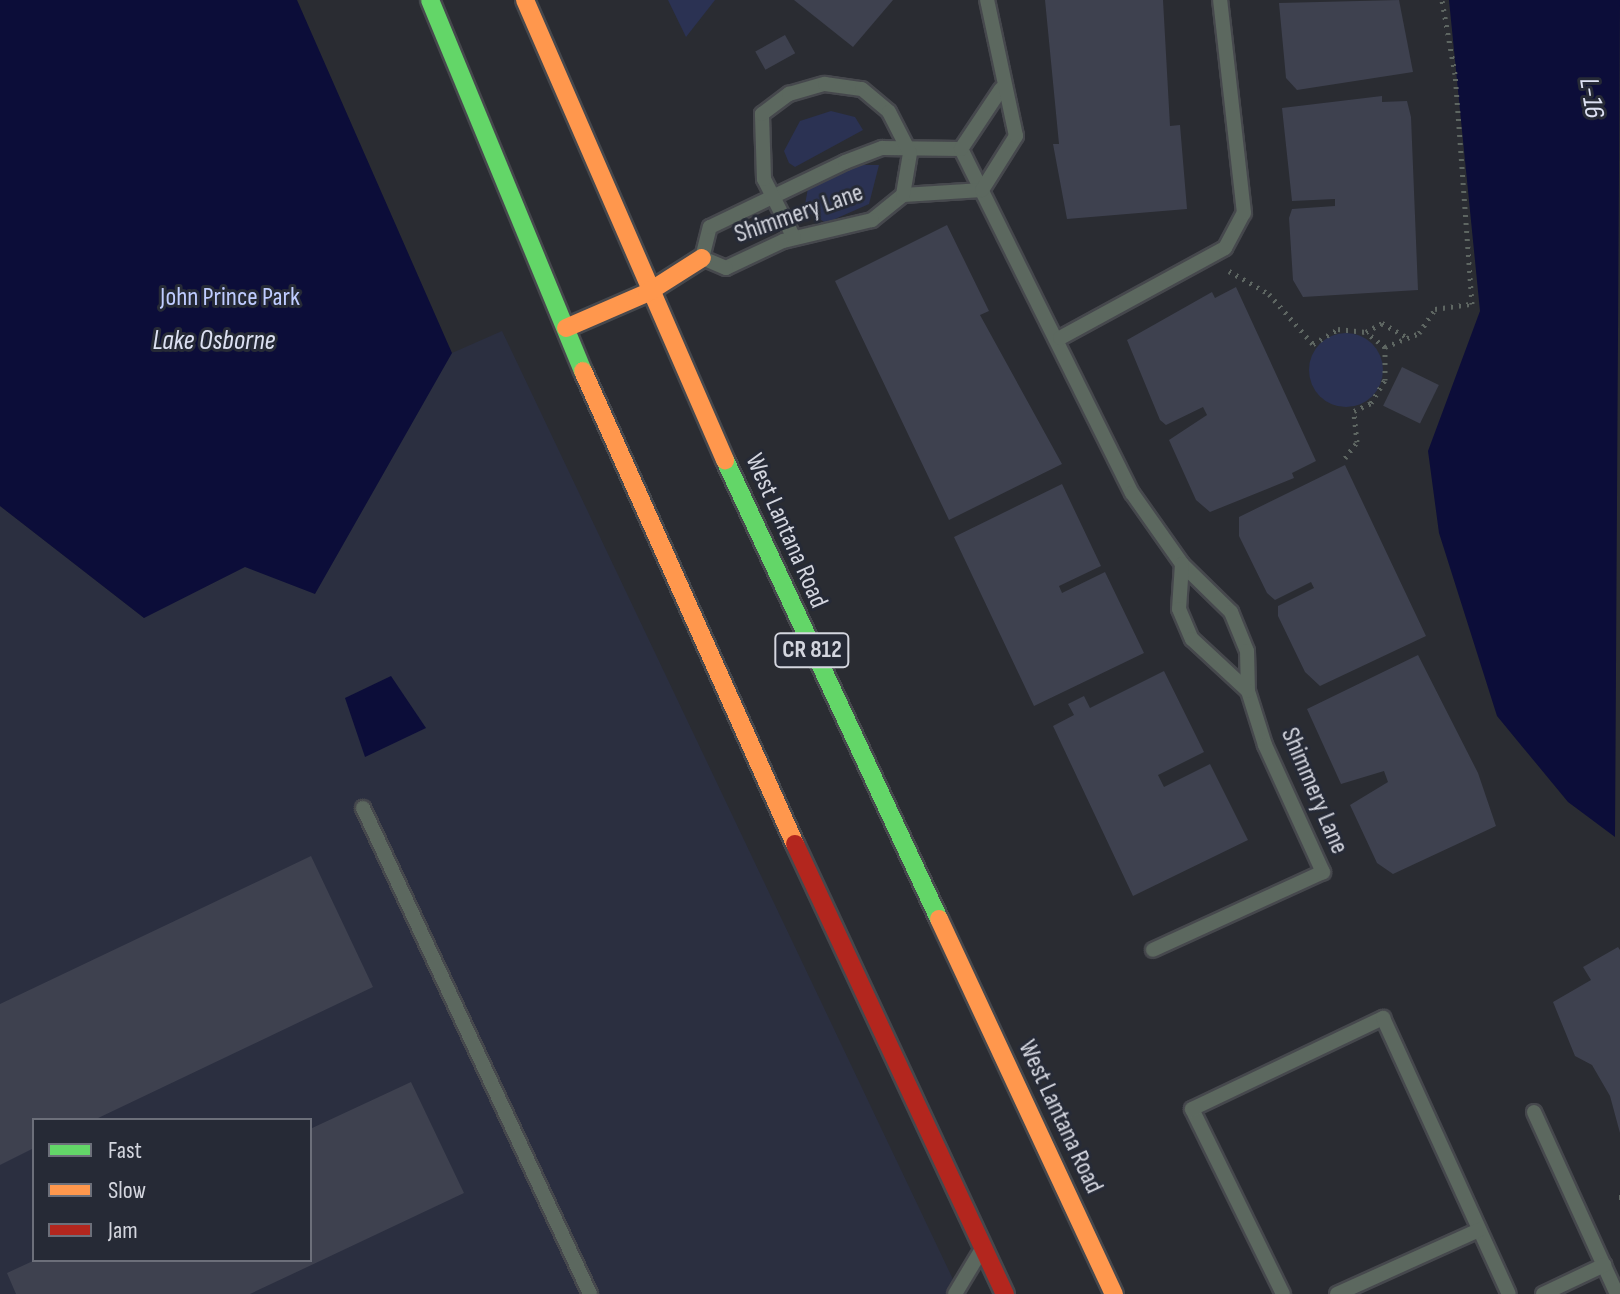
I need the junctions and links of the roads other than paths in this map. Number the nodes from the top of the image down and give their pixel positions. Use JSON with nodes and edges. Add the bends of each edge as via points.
{"nodes":[{"id":1,"x":430,"y":0,"type":"edge"},
{"id":2,"x":525,"y":0,"type":"edge"},
{"id":3,"x":987,"y":0,"type":"edge"},
{"id":4,"x":1220,"y":0,"type":"edge"},
{"id":5,"x":1001,"y":89,"type":"junction"},
{"id":6,"x":961,"y":149,"type":"junction"},
{"id":7,"x":910,"y":153,"type":"junction"},
{"id":8,"x":982,"y":190,"type":"junction"},
{"id":9,"x":903,"y":195,"type":"junction"},
{"id":10,"x":771,"y":197,"type":"junction"},
{"id":11,"x":794,"y":238,"type":"junction"},
{"id":12,"x":702,"y":258,"type":"junction"},
{"id":13,"x":647,"y":293,"type":"junction"},
{"id":14,"x":566,"y":328,"type":"junction"},
{"id":15,"x":1060,"y":338,"type":"junction"},
{"id":16,"x":1182,"y":564,"type":"junction"},
{"id":17,"x":1248,"y":691,"type":"junction"},
{"id":18,"x":363,"y":808,"type":"dead end"},
{"id":19,"x":1153,"y":950,"type":"dead end"},
{"id":20,"x":1534,"y":1112,"type":"dead end"},
{"id":21,"x":1479,"y":1230,"type":"junction"},
{"id":22,"x":983,"y":1246,"type":"junction"},
{"id":23,"x":1604,"y":1265,"type":"junction"},
{"id":24,"x":590,"y":1294,"type":"edge"},
{"id":25,"x":955,"y":1294,"type":"edge"},
{"id":26,"x":1005,"y":1294,"type":"edge"},
{"id":27,"x":1114,"y":1294,"type":"edge"},
{"id":28,"x":1283,"y":1294,"type":"edge"},
{"id":29,"x":1337,"y":1294,"type":"edge"},
{"id":30,"x":1509,"y":1294,"type":"edge"},
{"id":31,"x":1543,"y":1294,"type":"edge"},
{"id":32,"x":1617,"y":1294,"type":"edge"}],
"edges":[{"from":1,"to":14,"type":"main road"},
{"from":2,"to":13,"type":"main road","name":"West Lantana Road","number":"CR 812"},
{"from":3,"to":5,"type":"lane"},
{"from":4,"to":15,"type":"lane","via":[[1244,213],[1225,248]]},
{"from":5,"to":6,"type":"lane"},
{"from":5,"to":8,"type":"lane","via":[[1016,136]]},
{"from":6,"to":7,"type":"lane","name":"Shimmery Lane"},
{"from":6,"to":8,"type":"lane"},
{"from":7,"to":9,"type":"lane"},
{"from":7,"to":10,"type":"lane","name":"Shimmery Lane","via":[[882,148]]},
{"from":7,"to":10,"type":"lane","name":"Shimmery Lane","via":[[889,112],[862,89],[825,84],[789,94],[762,114],[758,132]]},
{"from":8,"to":9,"type":"lane","name":"Shimmery Lane"},
{"from":8,"to":15,"type":"lane","name":"Shimmery Lane"},
{"from":9,"to":11,"type":"lane","name":"Shimmery Lane","via":[[872,220]]},
{"from":10,"to":11,"type":"lane"},
{"from":10,"to":12,"type":"lane","name":"Shimmery Lane","via":[[710,227]]},
{"from":11,"to":12,"type":"lane","name":"Shimmery Lane","via":[[726,268]]},
{"from":12,"to":13,"type":"main road"},
{"from":13,"to":14,"type":"main road"},
{"from":13,"to":27,"type":"main road","name":"West Lantana Road","number":"CR 812"},
{"from":14,"to":22,"type":"main road","via":[[709,663]]},
{"from":15,"to":16,"type":"lane","name":"Shimmery Lane","via":[[1132,493]]},
{"from":16,"to":17,"type":"lane","name":"Shimmery Lane","via":[[1231,612],[1251,671]]},
{"from":16,"to":17,"type":"lane","name":"Shimmery Lane","via":[[1179,609],[1192,639]]},
{"from":17,"to":19,"type":"lane","name":"Shimmery Lane","via":[[1323,872]]},
{"from":18,"to":24,"type":"lane"},
{"from":20,"to":23,"type":"lane"},
{"from":21,"to":28,"type":"lane","via":[[1383,1018],[1192,1109]]},
{"from":21,"to":29,"type":"lane"},
{"from":21,"to":30,"type":"lane"},
{"from":22,"to":25,"type":"lane"},
{"from":22,"to":26,"type":"main road"},
{"from":23,"to":31,"type":"lane"},
{"from":23,"to":32,"type":"lane"}]}
